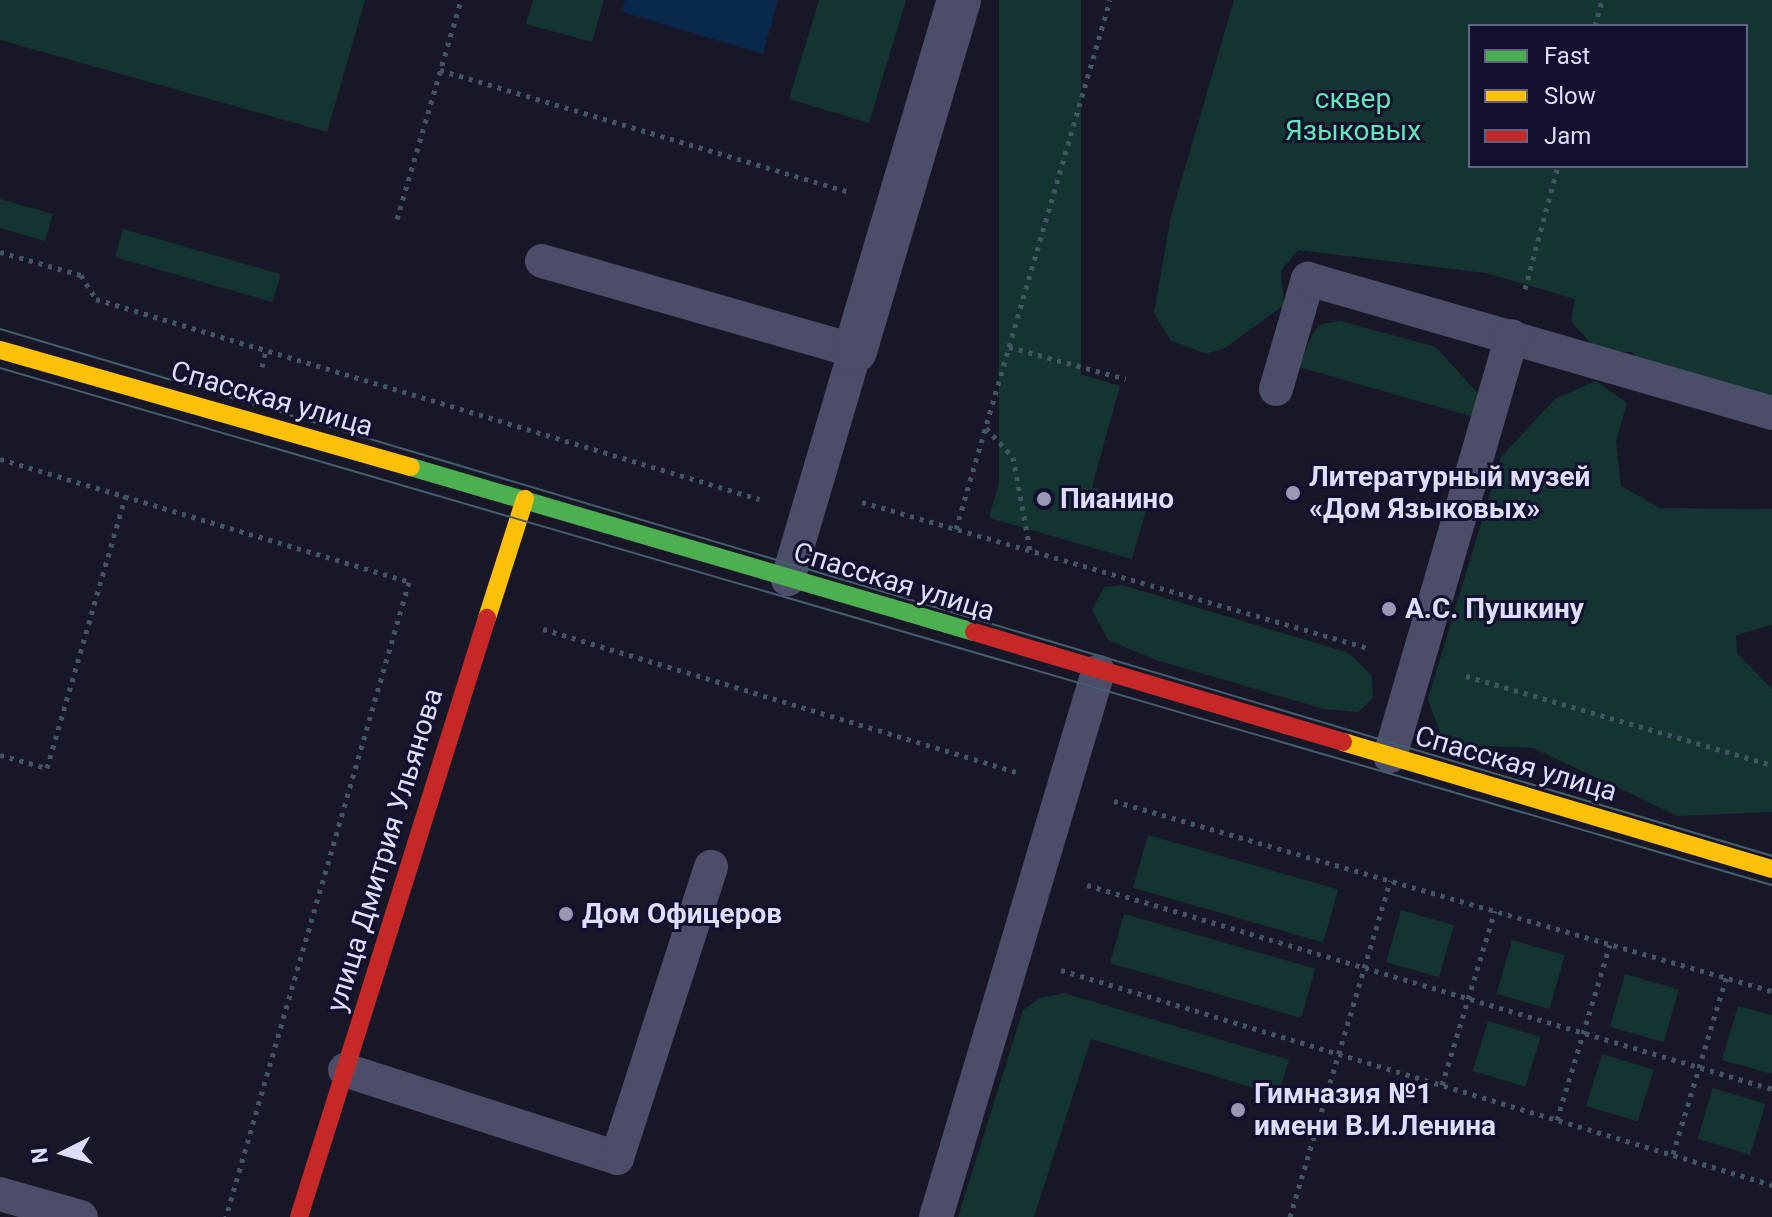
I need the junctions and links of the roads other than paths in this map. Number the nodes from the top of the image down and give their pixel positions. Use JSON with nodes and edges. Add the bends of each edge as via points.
{"nodes":[{"id":1,"x":959,"y":0,"type":"edge"},
{"id":2,"x":542,"y":261,"type":"dead end"},
{"id":3,"x":1512,"y":336,"type":"junction"},
{"id":4,"x":0,"y":350,"type":"edge"},
{"id":5,"x":855,"y":351,"type":"junction"},
{"id":6,"x":1276,"y":389,"type":"dead end"},
{"id":7,"x":1772,"y":413,"type":"edge"},
{"id":8,"x":525,"y":499,"type":"junction"},
{"id":9,"x":788,"y":579,"type":"junction"},
{"id":10,"x":1098,"y":672,"type":"junction"},
{"id":11,"x":1390,"y":756,"type":"junction"},
{"id":12,"x":711,"y":867,"type":"dead end"},
{"id":13,"x":1772,"y":869,"type":"edge"},
{"id":14,"x":345,"y":1070,"type":"junction"},
{"id":15,"x":0,"y":1194,"type":"edge"},
{"id":16,"x":81,"y":1217,"type":"edge"},
{"id":17,"x":299,"y":1217,"type":"edge"},
{"id":18,"x":936,"y":1217,"type":"edge"}],
"edges":[{"from":1,"to":5,"type":"street"},
{"from":2,"to":5,"type":"lane"},
{"from":3,"to":6,"type":"lane","via":[[1308,279]]},
{"from":3,"to":7,"type":"lane"},
{"from":3,"to":11,"type":"lane"},
{"from":4,"to":8,"type":"street","name":"Спасская улица"},
{"from":5,"to":9,"type":"lane"},
{"from":8,"to":9,"type":"street","name":"Спасская улица"},
{"from":8,"to":14,"type":"street","name":"улица Дмитрия Ульянова"},
{"from":9,"to":10,"type":"street","name":"Спасская улица"},
{"from":10,"to":11,"type":"street","name":"Спасская улица"},
{"from":10,"to":18,"type":"lane"},
{"from":11,"to":13,"type":"street","name":"Спасская улица"},
{"from":12,"to":14,"type":"lane","via":[[617,1158]]},
{"from":14,"to":17,"type":"street","name":"улица Дмитрия Ульянова"},
{"from":15,"to":16,"type":"lane"}]}
